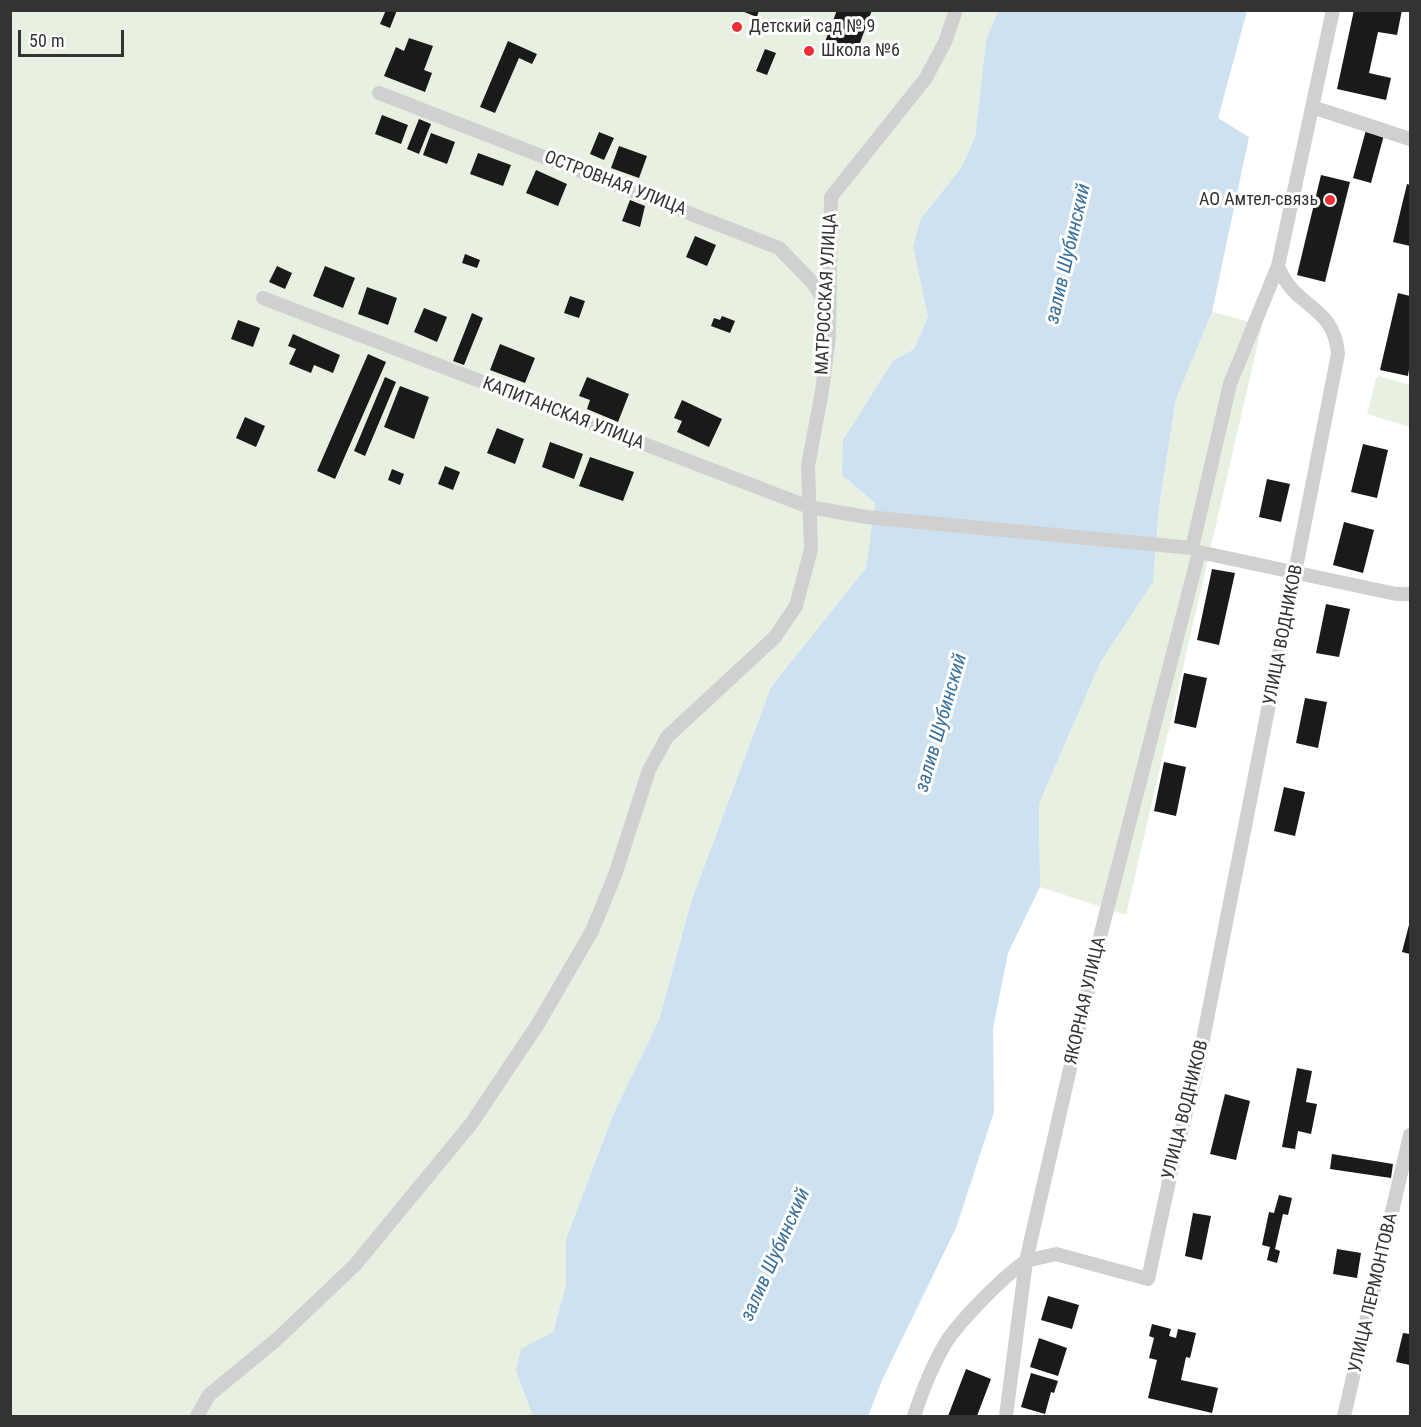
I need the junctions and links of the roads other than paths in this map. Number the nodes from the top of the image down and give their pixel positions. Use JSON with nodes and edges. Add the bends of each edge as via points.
{"nodes":[{"id":1,"x":956,"y":10,"type":"edge"},
{"id":2,"x":1333,"y":10,"type":"edge"},
{"id":3,"x":379,"y":93,"type":"dead end"},
{"id":4,"x":1312,"y":107,"type":"junction"},
{"id":5,"x":1410,"y":139,"type":"edge"},
{"id":6,"x":1278,"y":266,"type":"junction"},
{"id":7,"x":263,"y":298,"type":"dead end"},
{"id":8,"x":828,"y":307,"type":"junction"},
{"id":9,"x":809,"y":507,"type":"junction"},
{"id":10,"x":1195,"y":550,"type":"junction"},
{"id":11,"x":1296,"y":572,"type":"junction"},
{"id":12,"x":1410,"y":594,"type":"edge"},
{"id":13,"x":1410,"y":1135,"type":"edge"},
{"id":14,"x":1026,"y":1261,"type":"junction"},
{"id":15,"x":196,"y":1416,"type":"edge"},
{"id":16,"x":914,"y":1416,"type":"edge"},
{"id":17,"x":1006,"y":1416,"type":"edge"},
{"id":18,"x":1344,"y":1416,"type":"edge"}],
"edges":[{"from":1,"to":8,"type":"street","name":"МАТРОССКАЯ УЛИЦА","via":[[926,78],[831,197]]},
{"from":2,"to":4,"type":"street"},
{"from":3,"to":8,"type":"street","name":"ОСТРОВНАЯ УЛИЦА","via":[[779,248],[813,283]]},
{"from":4,"to":5,"type":"street"},
{"from":4,"to":6,"type":"street"},
{"from":6,"to":10,"type":"street","name":"ЯКОРНАЯ УЛИЦА","via":[[1230,384]]},
{"from":6,"to":11,"type":"street","name":"УЛИЦА ВОДНИКОВ","via":[[1293,292],[1329,321],[1337,338],[1338,354]]},
{"from":7,"to":9,"type":"street","name":"КАПИТАНСКАЯ УЛИЦА"},
{"from":8,"to":9,"type":"street","name":"МАТРОССКАЯ УЛИЦА","via":[[824,380],[808,466]]},
{"from":9,"to":10,"type":"street","name":"КАПИТАНСКАЯ УЛИЦА","via":[[866,517]]},
{"from":9,"to":15,"type":"street","name":"МАТРОССКАЯ УЛИЦА","via":[[812,549],[796,606],[775,637],[667,737],[649,770],[592,931],[538,1024],[471,1124],[355,1265],[276,1340],[209,1395]]},
{"from":10,"to":11,"type":"street","name":"КАПИТАНСКАЯ УЛИЦА"},
{"from":10,"to":14,"type":"street","name":"ЯКОРНАЯ УЛИЦА"},
{"from":11,"to":12,"type":"street","name":"КАПИТАНСКАЯ УЛИЦА"},
{"from":11,"to":14,"type":"street","name":"УЛИЦА ВОДНИКОВ","via":[[1197,1070],[1148,1279],[1056,1254]]},
{"from":13,"to":18,"type":"street","name":"УЛИЦА ЛЕРМОНТОВА"},
{"from":14,"to":16,"type":"street","via":[[1011,1271],[946,1342]]},
{"from":14,"to":17,"type":"street","name":"ЯКОРНАЯ УЛИЦА"}]}
